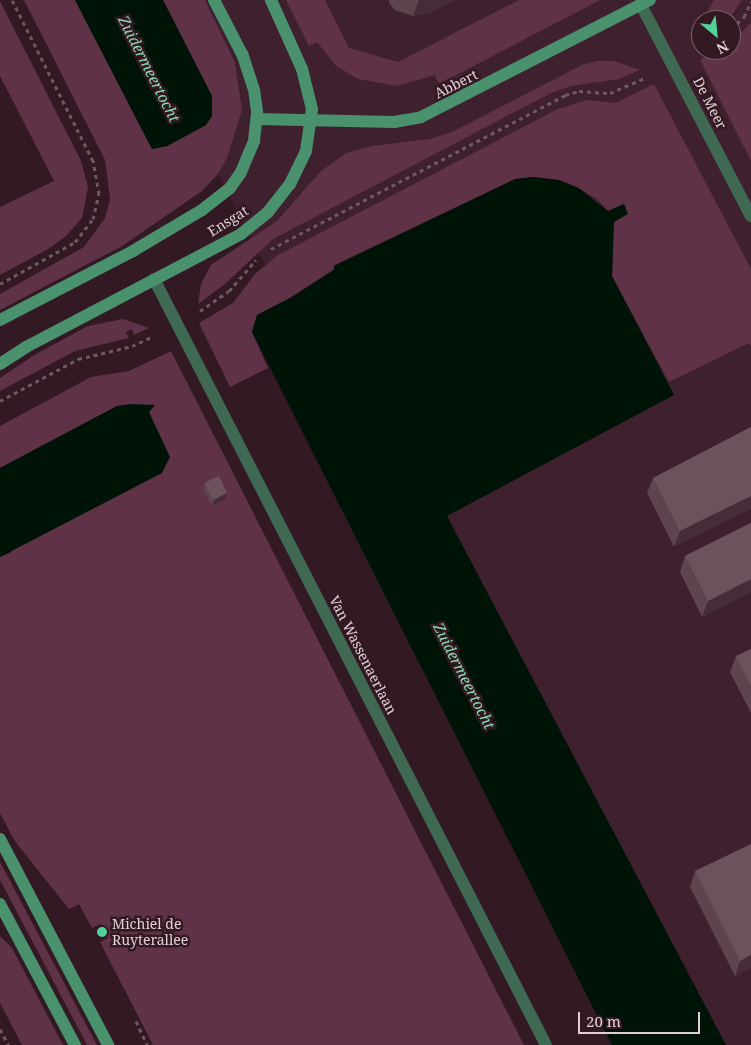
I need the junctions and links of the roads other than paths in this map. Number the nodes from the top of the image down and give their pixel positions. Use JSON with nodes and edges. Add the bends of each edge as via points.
{"nodes":[{"id":1,"x":214,"y":0,"type":"edge"},
{"id":2,"x":271,"y":0,"type":"edge"},
{"id":3,"x":646,"y":2,"type":"edge"},
{"id":4,"x":256,"y":119,"type":"junction"},
{"id":5,"x":312,"y":121,"type":"junction"},
{"id":6,"x":751,"y":216,"type":"edge"},
{"id":7,"x":154,"y":279,"type":"junction"},
{"id":8,"x":0,"y":320,"type":"edge"},
{"id":9,"x":0,"y":364,"type":"edge"},
{"id":10,"x":0,"y":839,"type":"edge"},
{"id":11,"x":0,"y":904,"type":"edge"},
{"id":12,"x":74,"y":1045,"type":"edge"},
{"id":13,"x":108,"y":1045,"type":"edge"},
{"id":14,"x":546,"y":1045,"type":"edge"}],
"edges":[{"from":1,"to":4,"type":"main road","name":"Ensgat","via":[[252,80]]},
{"from":2,"to":5,"type":"main road","name":"Ensgat","via":[[302,69],[310,95]]},
{"from":3,"to":5,"type":"main road","name":"Abbert","via":[[421,117],[394,122]]},
{"from":3,"to":6,"type":"street","name":"De Meer"},
{"from":4,"to":5,"type":"main road","name":"Abbert"},
{"from":4,"to":8,"type":"main road","name":"Ensgat","via":[[254,141],[241,172],[217,200],[133,251]]},
{"from":5,"to":7,"type":"main road","name":"Ensgat","via":[[299,168],[268,212],[241,234]]},
{"from":7,"to":9,"type":"main road","name":"Ensgat","via":[[26,346]]},
{"from":7,"to":14,"type":"street","name":"Van Wassenaerlaan"},
{"from":10,"to":13,"type":"main road"},
{"from":11,"to":12,"type":"main road"}]}
